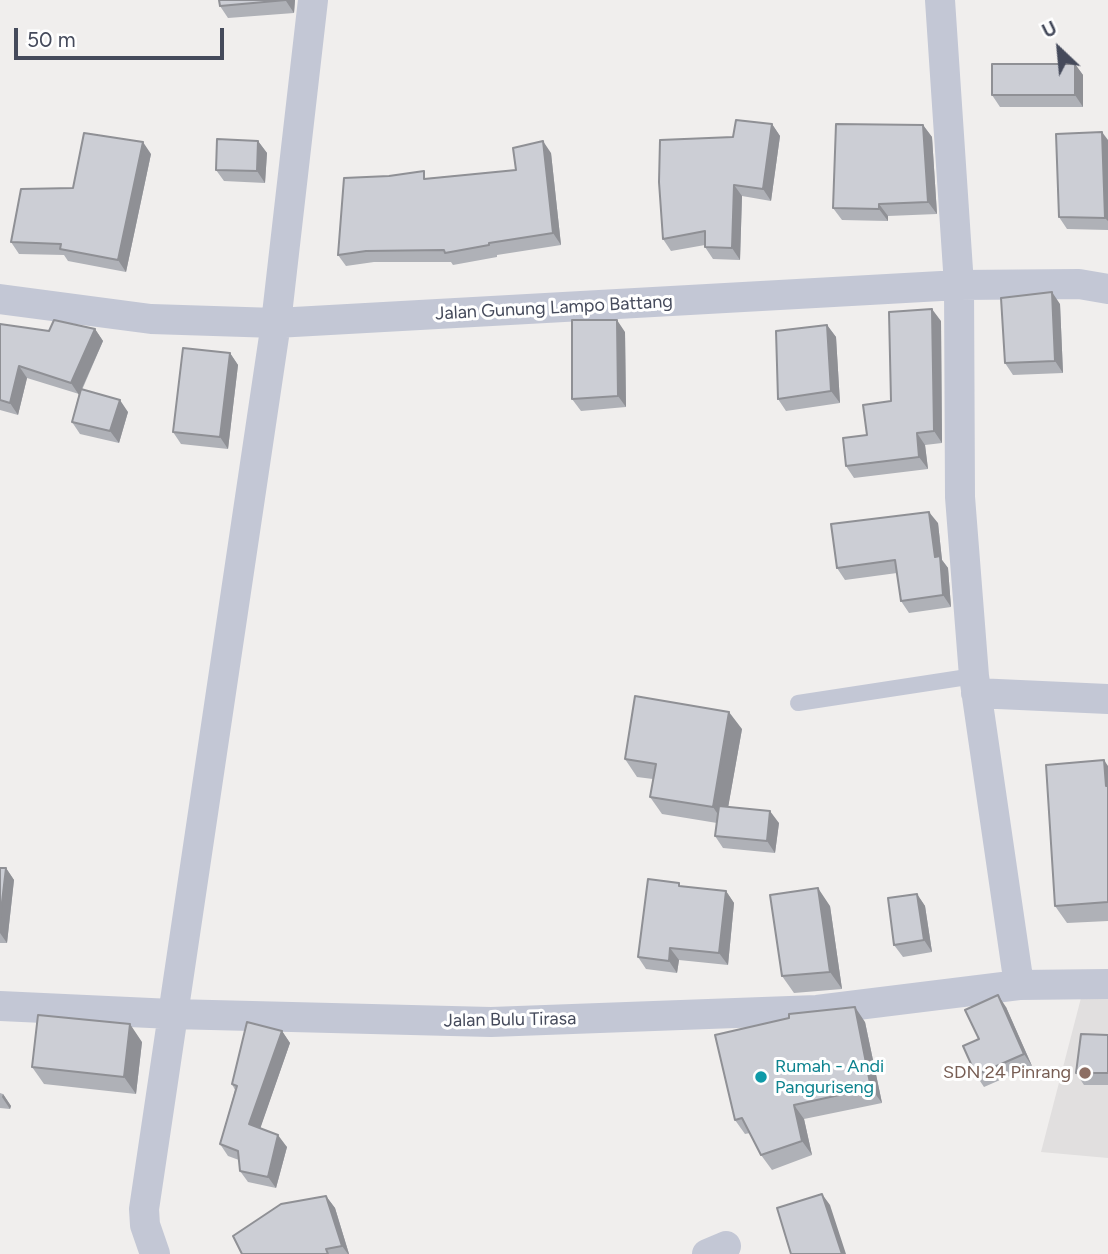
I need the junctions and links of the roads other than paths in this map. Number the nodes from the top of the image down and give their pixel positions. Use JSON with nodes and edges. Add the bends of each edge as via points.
{"nodes":[{"id":1,"x":313,"y":0,"type":"edge"},
{"id":2,"x":940,"y":0,"type":"edge"},
{"id":3,"x":959,"y":285,"type":"junction"},
{"id":4,"x":1108,"y":289,"type":"edge"},
{"id":5,"x":0,"y":299,"type":"edge"},
{"id":6,"x":276,"y":323,"type":"junction"},
{"id":7,"x":975,"y":685,"type":"junction"},
{"id":8,"x":1108,"y":699,"type":"edge"},
{"id":9,"x":798,"y":703,"type":"dead end"},
{"id":10,"x":1108,"y":984,"type":"edge"},
{"id":11,"x":1019,"y":985,"type":"junction"},
{"id":12,"x":0,"y":1006,"type":"edge"},
{"id":13,"x":172,"y":1014,"type":"junction"},
{"id":14,"x":155,"y":1254,"type":"edge"}],
"edges":[{"from":1,"to":6,"type":"street"},
{"from":2,"to":3,"type":"street"},
{"from":3,"to":4,"type":"street","name":"Jalan Gunung Lampo Battang","via":[[1079,284]]},
{"from":3,"to":6,"type":"street","name":"Jalan Gunung Lampo Battang"},
{"from":3,"to":7,"type":"street","via":[[960,497]]},
{"from":5,"to":6,"type":"street","name":"Jalan Gunung Lampo Battang","via":[[150,319]]},
{"from":6,"to":13,"type":"street"},
{"from":7,"to":8,"type":"street"},
{"from":7,"to":9,"type":"lane"},
{"from":7,"to":11,"type":"street"},
{"from":10,"to":11,"type":"street","name":"Jalan Bulu Tirasa"},
{"from":11,"to":13,"type":"street","name":"Jalan Bulu Tirasa","via":[[817,1010],[573,1020]]},
{"from":12,"to":13,"type":"street","name":"Jalan Bulu Tirasa"},
{"from":13,"to":14,"type":"street","via":[[144,1209]]}]}
